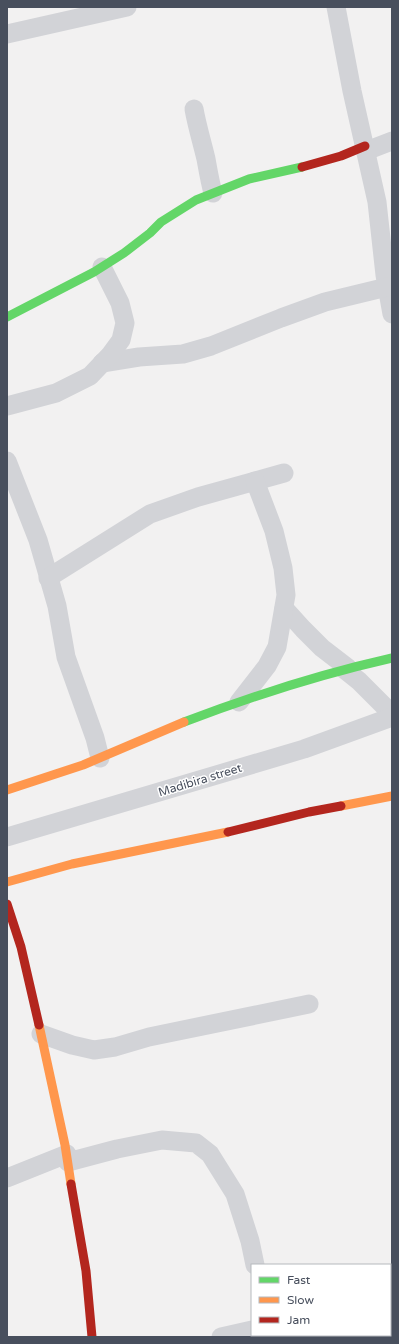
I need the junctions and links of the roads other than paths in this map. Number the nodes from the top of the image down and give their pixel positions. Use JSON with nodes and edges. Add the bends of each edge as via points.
{"nodes":[{"id":1,"x":127,"y":7,"type":"edge"},
{"id":2,"x":336,"y":7,"type":"edge"},
{"id":3,"x":7,"y":34,"type":"edge"},
{"id":4,"x":194,"y":109,"type":"dead end"},
{"id":5,"x":392,"y":141,"type":"edge"},
{"id":6,"x":365,"y":149,"type":"junction"},
{"id":7,"x":213,"y":193,"type":"junction"},
{"id":8,"x":102,"y":267,"type":"junction"},
{"id":9,"x":388,"y":274,"type":"edge"},
{"id":10,"x":392,"y":314,"type":"edge"},
{"id":11,"x":7,"y":317,"type":"edge"},
{"id":12,"x":102,"y":363,"type":"junction"},
{"id":13,"x":7,"y":406,"type":"edge"},
{"id":14,"x":7,"y":461,"type":"edge"},
{"id":15,"x":284,"y":473,"type":"dead end"},
{"id":16,"x":255,"y":481,"type":"junction"},
{"id":17,"x":48,"y":578,"type":"junction"},
{"id":18,"x":284,"y":608,"type":"junction"},
{"id":19,"x":392,"y":658,"type":"edge"},
{"id":20,"x":346,"y":668,"type":"junction"},
{"id":21,"x":239,"y":702,"type":"junction"},
{"id":22,"x":392,"y":714,"type":"edge"},
{"id":23,"x":392,"y":718,"type":"edge"},
{"id":24,"x":100,"y":758,"type":"junction"},
{"id":25,"x":7,"y":790,"type":"edge"},
{"id":26,"x":392,"y":796,"type":"edge"},
{"id":27,"x":7,"y":837,"type":"edge"},
{"id":28,"x":7,"y":882,"type":"edge"},
{"id":29,"x":7,"y":904,"type":"edge"},
{"id":30,"x":310,"y":1004,"type":"dead end"},
{"id":31,"x":41,"y":1034,"type":"junction"},
{"id":32,"x":67,"y":1158,"type":"junction"},
{"id":33,"x":7,"y":1178,"type":"edge"},
{"id":34,"x":256,"y":1264,"type":"edge"},
{"id":35,"x":251,"y":1330,"type":"edge"},
{"id":36,"x":92,"y":1337,"type":"edge"},
{"id":37,"x":224,"y":1337,"type":"edge"}],
"edges":[{"from":1,"to":3,"type":"street"},
{"from":2,"to":6,"type":"street"},
{"from":4,"to":7,"type":"street"},
{"from":5,"to":6,"type":"street"},
{"from":6,"to":7,"type":"street","via":[[249,179]]},
{"from":6,"to":9,"type":"street","via":[[377,202]]},
{"from":7,"to":8,"type":"street","via":[[177,211]]},
{"from":8,"to":11,"type":"street"},
{"from":8,"to":12,"type":"street","via":[[120,303],[125,323],[121,340]]},
{"from":9,"to":10,"type":"street"},
{"from":9,"to":12,"type":"street","via":[[325,302],[211,346],[182,354]]},
{"from":12,"to":13,"type":"street","via":[[90,376],[56,393]]},
{"from":14,"to":17,"type":"street","via":[[38,540]]},
{"from":15,"to":16,"type":"street"},
{"from":16,"to":17,"type":"street","via":[[150,514]]},
{"from":16,"to":18,"type":"street","via":[[274,531],[283,568],[286,595]]},
{"from":17,"to":24,"type":"street","via":[[66,657]]},
{"from":18,"to":20,"type":"street","via":[[322,648]]},
{"from":18,"to":21,"type":"street","via":[[277,647]]},
{"from":19,"to":20,"type":"street"},
{"from":20,"to":21,"type":"street"},
{"from":20,"to":22,"type":"street"},
{"from":21,"to":24,"type":"street","via":[[173,726]]},
{"from":23,"to":27,"type":"street","name":"Madibira street","via":[[297,751]]},
{"from":24,"to":25,"type":"street","via":[[50,778]]},
{"from":26,"to":28,"type":"street","via":[[72,864]]},
{"from":29,"to":31,"type":"street","via":[[21,947]]},
{"from":30,"to":31,"type":"street","via":[[94,1050]]},
{"from":31,"to":32,"type":"street"},
{"from":32,"to":33,"type":"street"},
{"from":32,"to":34,"type":"street","via":[[162,1140],[196,1143],[210,1154],[235,1194]]},
{"from":32,"to":36,"type":"street","via":[[86,1271]]},
{"from":35,"to":37,"type":"street"}]}
